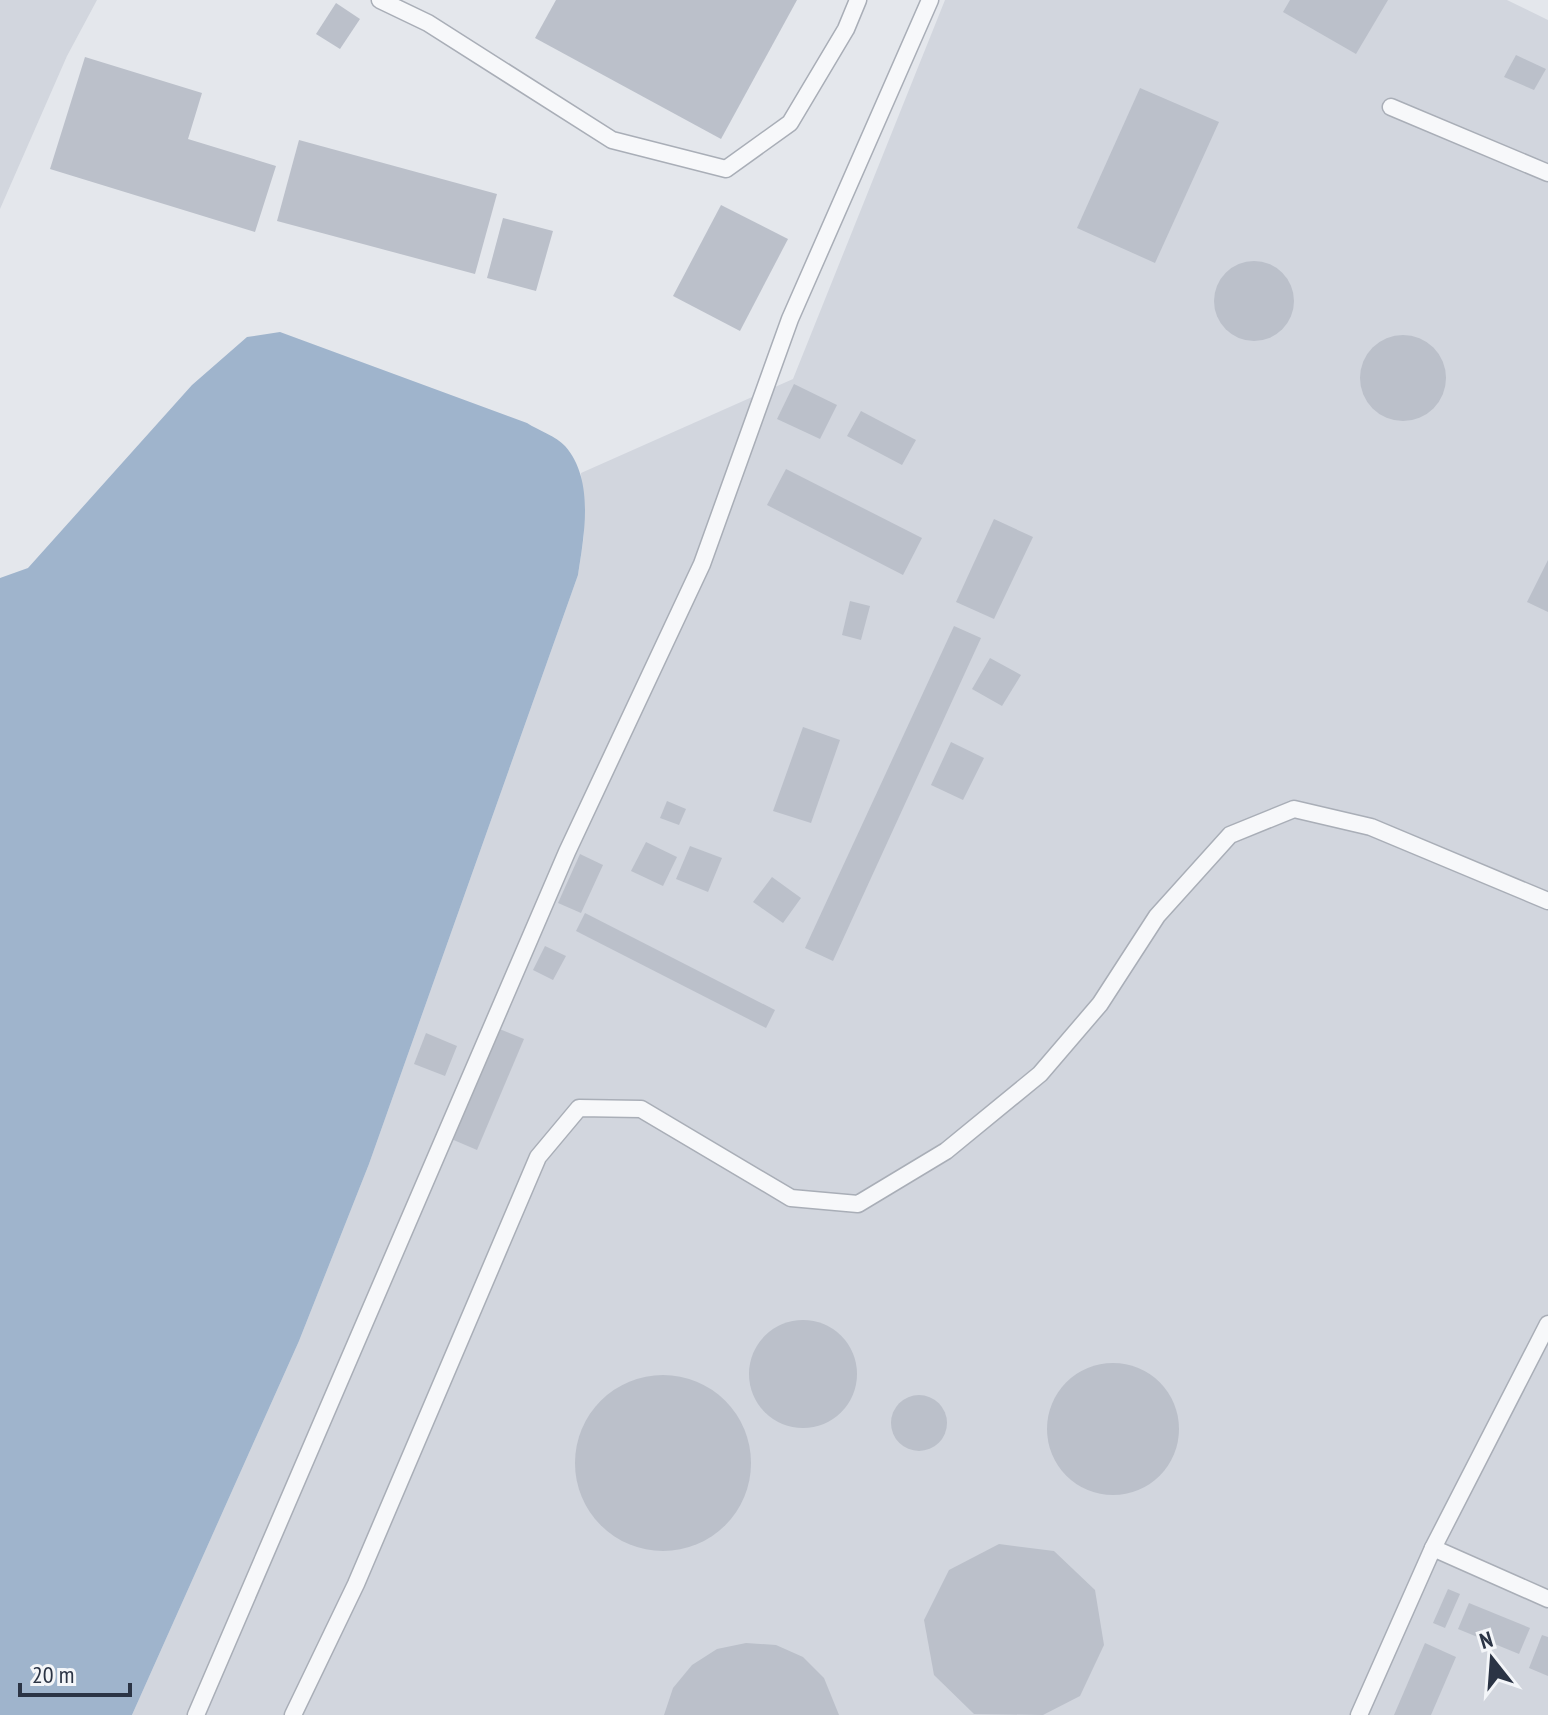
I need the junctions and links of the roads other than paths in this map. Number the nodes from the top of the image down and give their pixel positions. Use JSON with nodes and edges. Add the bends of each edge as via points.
{"nodes":[{"id":1,"x":380,"y":0,"type":"edge"},
{"id":2,"x":858,"y":0,"type":"edge"},
{"id":3,"x":930,"y":0,"type":"edge"},
{"id":4,"x":1391,"y":107,"type":"dead end"},
{"id":5,"x":1548,"y":173,"type":"edge"},
{"id":6,"x":1548,"y":901,"type":"edge"},
{"id":7,"x":1548,"y":1324,"type":"edge"},
{"id":8,"x":1433,"y":1548,"type":"junction"},
{"id":9,"x":1548,"y":1599,"type":"edge"},
{"id":10,"x":196,"y":1715,"type":"edge"},
{"id":11,"x":293,"y":1715,"type":"edge"},
{"id":12,"x":1359,"y":1715,"type":"edge"}],
"edges":[{"from":1,"to":2,"type":"lane","via":[[428,23],[612,140],[726,169],[790,123]]},
{"from":3,"to":10,"type":"lane","via":[[790,319],[702,564],[567,852]]},
{"from":4,"to":5,"type":"lane"},
{"from":6,"to":11,"type":"lane","via":[[1371,827],[1294,809],[1230,835],[1157,916],[1100,1004],[1040,1074],[946,1151],[858,1204],[791,1198],[641,1109],[579,1108],[538,1157],[356,1584]]},
{"from":7,"to":8,"type":"lane"},
{"from":8,"to":9,"type":"lane"},
{"from":8,"to":12,"type":"lane"}]}
